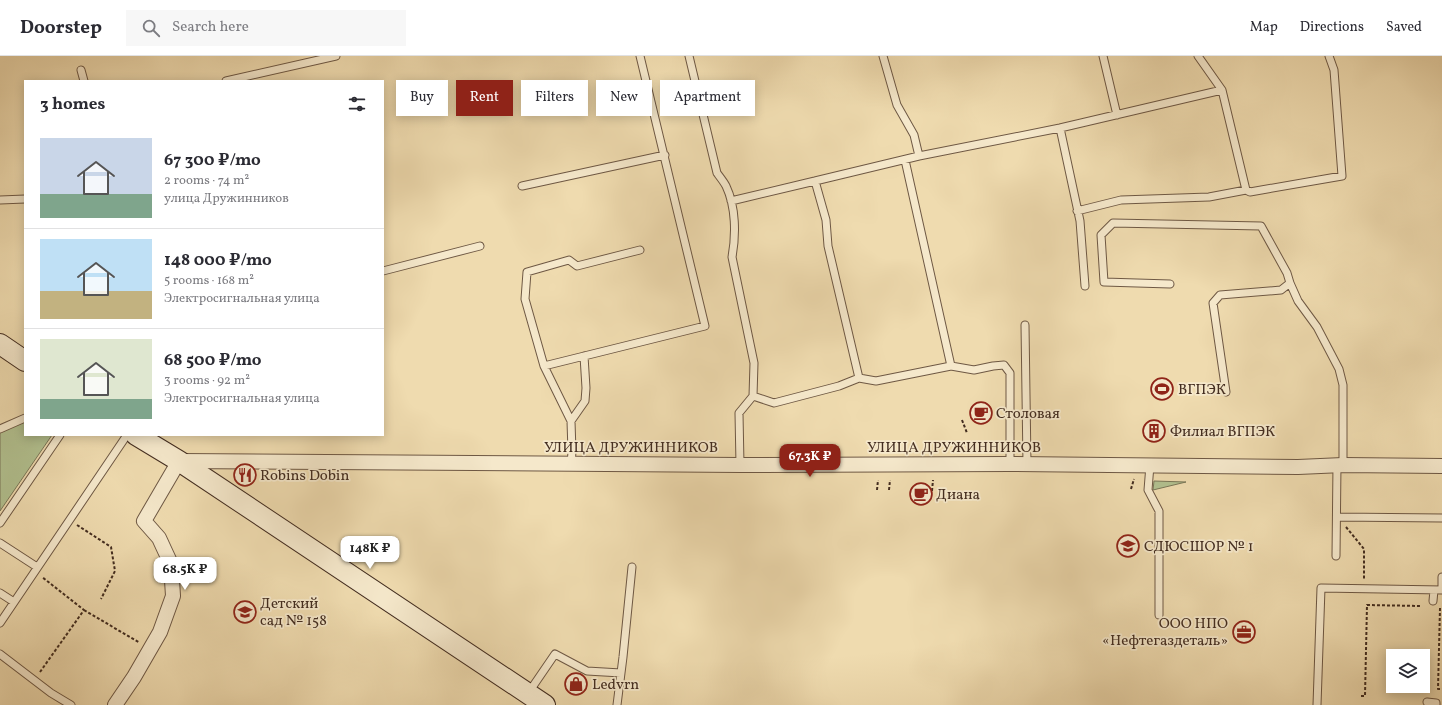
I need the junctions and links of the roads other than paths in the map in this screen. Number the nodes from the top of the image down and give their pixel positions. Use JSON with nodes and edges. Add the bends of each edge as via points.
{"nodes":[{"id":1,"x":336,"y":56,"type":"edge"},
{"id":2,"x":640,"y":56,"type":"edge"},
{"id":3,"x":689,"y":56,"type":"edge"},
{"id":4,"x":883,"y":56,"type":"edge"},
{"id":5,"x":1103,"y":56,"type":"edge"},
{"id":6,"x":1198,"y":56,"type":"edge"},
{"id":7,"x":1329,"y":56,"type":"edge"},
{"id":8,"x":81,"y":70,"type":"dead end"},
{"id":9,"x":84,"y":80,"type":"edge"},
{"id":10,"x":232,"y":80,"type":"edge"},
{"id":11,"x":1222,"y":90,"type":"junction"},
{"id":12,"x":1117,"y":115,"type":"junction"},
{"id":13,"x":1060,"y":128,"type":"junction"},
{"id":14,"x":665,"y":155,"type":"junction"},
{"id":15,"x":919,"y":156,"type":"junction"},
{"id":16,"x":905,"y":160,"type":"junction"},
{"id":17,"x":815,"y":181,"type":"junction"},
{"id":18,"x":522,"y":186,"type":"dead end"},
{"id":19,"x":1246,"y":190,"type":"junction"},
{"id":20,"x":24,"y":199,"type":"edge"},
{"id":21,"x":0,"y":200,"type":"edge"},
{"id":22,"x":731,"y":201,"type":"junction"},
{"id":23,"x":1077,"y":211,"type":"junction"},
{"id":24,"x":480,"y":246,"type":"dead end"},
{"id":25,"x":640,"y":250,"type":"dead end"},
{"id":26,"x":384,"y":271,"type":"edge"},
{"id":27,"x":1290,"y":283,"type":"junction"},
{"id":28,"x":1170,"y":284,"type":"dead end"},
{"id":29,"x":1085,"y":286,"type":"dead end"},
{"id":30,"x":1025,"y":325,"type":"dead end"},
{"id":31,"x":0,"y":344,"type":"edge"},
{"id":32,"x":584,"y":356,"type":"junction"},
{"id":33,"x":24,"y":360,"type":"edge"},
{"id":34,"x":544,"y":366,"type":"junction"},
{"id":35,"x":951,"y":366,"type":"junction"},
{"id":36,"x":859,"y":378,"type":"junction"},
{"id":37,"x":1226,"y":392,"type":"dead end"},
{"id":38,"x":753,"y":396,"type":"junction"},
{"id":39,"x":24,"y":418,"type":"edge"},
{"id":40,"x":571,"y":421,"type":"junction"},
{"id":41,"x":0,"y":430,"type":"edge"},
{"id":42,"x":59,"y":436,"type":"edge"},
{"id":43,"x":126,"y":436,"type":"edge"},
{"id":44,"x":138,"y":436,"type":"edge"},
{"id":45,"x":179,"y":461,"type":"junction"},
{"id":46,"x":571,"y":464,"type":"junction"},
{"id":47,"x":1010,"y":464,"type":"junction"},
{"id":48,"x":1028,"y":464,"type":"junction"},
{"id":49,"x":740,"y":465,"type":"junction"},
{"id":50,"x":1150,"y":465,"type":"junction"},
{"id":51,"x":1340,"y":465,"type":"junction"},
{"id":52,"x":1442,"y":466,"type":"edge"},
{"id":53,"x":1337,"y":517,"type":"junction"},
{"id":54,"x":1442,"y":518,"type":"edge"},
{"id":55,"x":0,"y":523,"type":"edge"},
{"id":56,"x":0,"y":543,"type":"edge"},
{"id":57,"x":1336,"y":556,"type":"dead end"},
{"id":58,"x":632,"y":567,"type":"dead end"},
{"id":59,"x":36,"y":569,"type":"junction"},
{"id":60,"x":1442,"y":577,"type":"edge"},
{"id":61,"x":1434,"y":590,"type":"junction"},
{"id":62,"x":1442,"y":590,"type":"edge"},
{"id":63,"x":0,"y":593,"type":"edge"},
{"id":64,"x":1433,"y":601,"type":"dead end"},
{"id":65,"x":14,"y":602,"type":"junction"},
{"id":66,"x":1159,"y":615,"type":"dead end"},
{"id":67,"x":0,"y":623,"type":"edge"},
{"id":68,"x":0,"y":654,"type":"edge"},
{"id":69,"x":621,"y":673,"type":"junction"},
{"id":70,"x":528,"y":694,"type":"junction"},
{"id":71,"x":1427,"y":702,"type":"dead end"},
{"id":72,"x":72,"y":705,"type":"edge"},
{"id":73,"x":115,"y":705,"type":"edge"},
{"id":74,"x":545,"y":705,"type":"edge"},
{"id":75,"x":617,"y":705,"type":"edge"},
{"id":76,"x":1317,"y":705,"type":"edge"},
{"id":77,"x":1436,"y":705,"type":"edge"}],
"edges":[{"from":1,"to":10,"type":"lane"},
{"from":2,"to":14,"type":"lane"},
{"from":3,"to":22,"type":"lane","via":[[717,173],[726,186]]},
{"from":4,"to":15,"type":"lane","via":[[897,104],[914,135]]},
{"from":5,"to":12,"type":"lane"},
{"from":6,"to":11,"type":"lane"},
{"from":7,"to":19,"type":"lane","via":[[1334,70],[1342,176],[1250,192]]},
{"from":8,"to":9,"type":"lane"},
{"from":11,"to":12,"type":"lane"},
{"from":11,"to":19,"type":"lane"},
{"from":12,"to":13,"type":"lane"},
{"from":13,"to":15,"type":"lane"},
{"from":13,"to":23,"type":"lane"},
{"from":14,"to":18,"type":"lane"},
{"from":14,"to":32,"type":"lane","via":[[706,326]]},
{"from":15,"to":16,"type":"lane"},
{"from":16,"to":17,"type":"lane"},
{"from":16,"to":35,"type":"lane"},
{"from":17,"to":22,"type":"lane"},
{"from":17,"to":36,"type":"lane","via":[[826,220],[828,246]]},
{"from":19,"to":23,"type":"lane","via":[[1209,196],[1121,200]]},
{"from":20,"to":21,"type":"lane"},
{"from":22,"to":38,"type":"lane","via":[[735,240],[732,257],[754,363]]},
{"from":23,"to":29,"type":"lane"},
{"from":24,"to":26,"type":"lane"},
{"from":25,"to":34,"type":"lane","via":[[577,266],[569,260],[527,272],[525,299]]},
{"from":27,"to":28,"type":"lane","via":[[1261,226],[1113,223],[1101,235],[1104,282]]},
{"from":27,"to":37,"type":"lane","via":[[1281,290],[1220,296],[1213,303]]},
{"from":27,"to":51,"type":"lane","via":[[1339,369],[1342,385]]},
{"from":30,"to":48,"type":"lane"},
{"from":31,"to":33,"type":"street"},
{"from":32,"to":34,"type":"lane"},
{"from":32,"to":40,"type":"lane","via":[[585,401]]},
{"from":34,"to":40,"type":"lane"},
{"from":35,"to":36,"type":"lane","via":[[876,381]]},
{"from":35,"to":47,"type":"lane","via":[[974,370],[1004,365],[1010,373]]},
{"from":36,"to":38,"type":"lane","via":[[839,386],[774,403]]},
{"from":38,"to":49,"type":"lane","via":[[739,413]]},
{"from":39,"to":41,"type":"lane"},
{"from":40,"to":46,"type":"lane"},
{"from":42,"to":55,"type":"lane"},
{"from":43,"to":59,"type":"lane"},
{"from":44,"to":45,"type":"street"},
{"from":45,"to":46,"type":"street","name":"УЛИЦА ДРУЖИННИКОВ"},
{"from":45,"to":70,"type":"street"},
{"from":45,"to":73,"type":"street","via":[[144,521],[159,538],[171,564],[173,596],[160,632]]},
{"from":46,"to":49,"type":"street","name":"УЛИЦА ДРУЖИННИКОВ"},
{"from":47,"to":48,"type":"street","name":"УЛИЦА ДРУЖИННИКОВ"},
{"from":47,"to":49,"type":"street","name":"УЛИЦА ДРУЖИННИКОВ"},
{"from":48,"to":50,"type":"street","name":"УЛИЦА ДРУЖИННИКОВ"},
{"from":50,"to":51,"type":"street","name":"УЛИЦА ДРУЖИННИКОВ"},
{"from":50,"to":66,"type":"lane","via":[[1148,490],[1158,511]]},
{"from":51,"to":52,"type":"street","name":"УЛИЦА ДРУЖИННИКОВ"},
{"from":51,"to":53,"type":"lane"},
{"from":53,"to":54,"type":"lane"},
{"from":53,"to":57,"type":"lane"},
{"from":56,"to":59,"type":"lane"},
{"from":58,"to":69,"type":"lane"},
{"from":59,"to":65,"type":"lane"},
{"from":60,"to":62,"type":"lane"},
{"from":61,"to":62,"type":"lane"},
{"from":61,"to":64,"type":"lane"},
{"from":61,"to":76,"type":"lane","via":[[1321,588]]},
{"from":63,"to":65,"type":"lane"},
{"from":65,"to":67,"type":"lane"},
{"from":68,"to":72,"type":"lane","via":[[51,693]]},
{"from":69,"to":70,"type":"lane","via":[[588,671],[555,654]]},
{"from":69,"to":75,"type":"lane"},
{"from":70,"to":74,"type":"street"},
{"from":71,"to":77,"type":"lane"}]}
